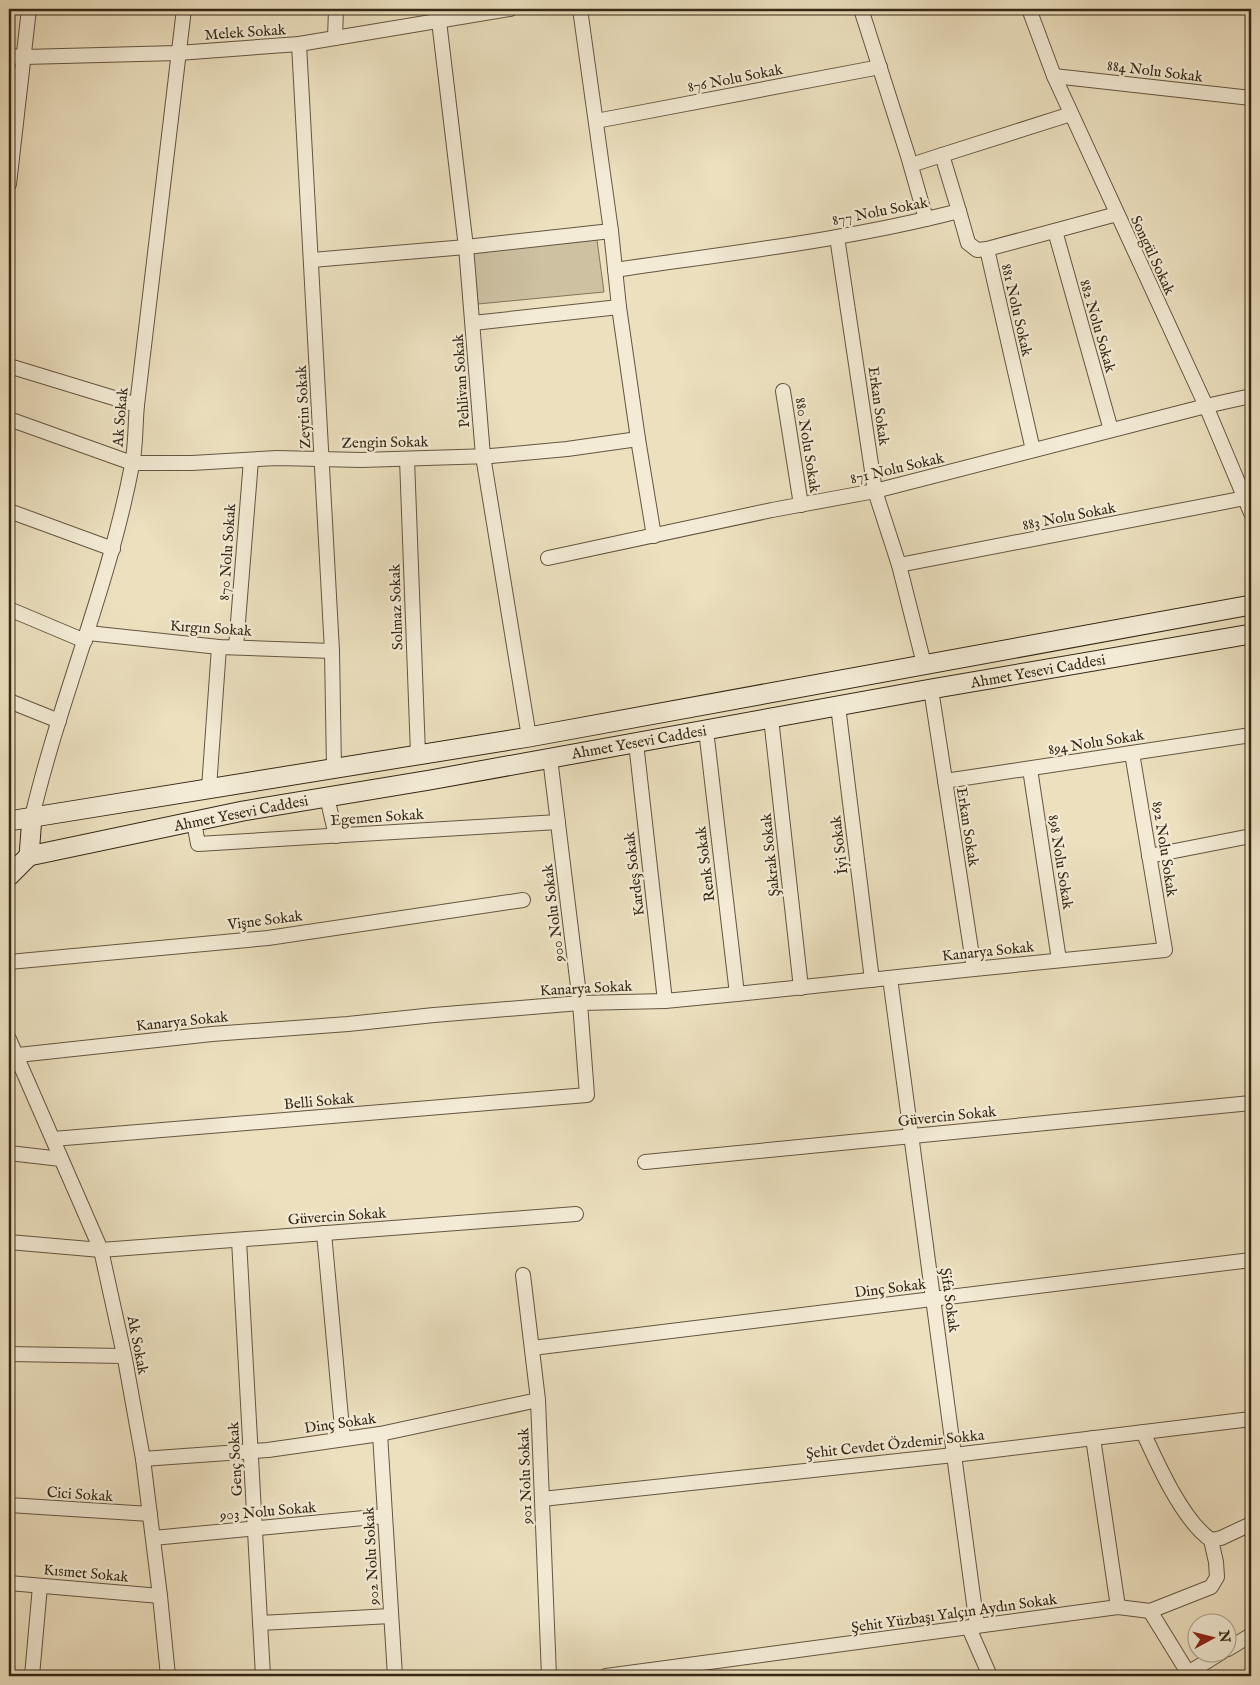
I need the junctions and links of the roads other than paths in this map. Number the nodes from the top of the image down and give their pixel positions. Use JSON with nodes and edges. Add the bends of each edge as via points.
{"nodes":[{"id":1,"x":29,"y":9,"type":"edge"},
{"id":2,"x":184,"y":9,"type":"edge"},
{"id":3,"x":336,"y":9,"type":"edge"},
{"id":4,"x":510,"y":9,"type":"edge"},
{"id":5,"x":580,"y":9,"type":"edge"},
{"id":6,"x":861,"y":9,"type":"edge"},
{"id":7,"x":1028,"y":9,"type":"edge"},
{"id":8,"x":439,"y":21,"type":"junction"},
{"id":9,"x":335,"y":38,"type":"junction"},
{"id":10,"x":299,"y":44,"type":"junction"},
{"id":11,"x":178,"y":53,"type":"junction"},
{"id":12,"x":9,"y":56,"type":"edge"},
{"id":13,"x":24,"y":57,"type":"junction"},
{"id":14,"x":880,"y":68,"type":"junction"},
{"id":15,"x":1054,"y":76,"type":"junction"},
{"id":16,"x":1251,"y":98,"type":"edge"},
{"id":17,"x":1071,"y":114,"type":"junction"},
{"id":18,"x":596,"y":121,"type":"junction"},
{"id":19,"x":942,"y":155,"type":"junction"},
{"id":20,"x":911,"y":165,"type":"junction"},
{"id":21,"x":9,"y":184,"type":"edge"},
{"id":22,"x":959,"y":211,"type":"junction"},
{"id":23,"x":1117,"y":214,"type":"junction"},
{"id":24,"x":926,"y":219,"type":"junction"},
{"id":25,"x":611,"y":231,"type":"junction"},
{"id":26,"x":1054,"y":231,"type":"junction"},
{"id":27,"x":837,"y":237,"type":"junction"},
{"id":28,"x":466,"y":247,"type":"junction"},
{"id":29,"x":987,"y":249,"type":"junction"},
{"id":30,"x":312,"y":260,"type":"junction"},
{"id":31,"x":615,"y":270,"type":"junction"},
{"id":32,"x":620,"y":307,"type":"junction"},
{"id":33,"x":473,"y":323,"type":"junction"},
{"id":34,"x":9,"y":366,"type":"edge"},
{"id":35,"x":783,"y":391,"type":"dead end"},
{"id":36,"x":1251,"y":396,"type":"edge"},
{"id":37,"x":137,"y":405,"type":"junction"},
{"id":38,"x":1206,"y":406,"type":"junction"},
{"id":39,"x":9,"y":419,"type":"edge"},
{"id":40,"x":1111,"y":430,"type":"junction"},
{"id":41,"x":638,"y":439,"type":"junction"},
{"id":42,"x":1033,"y":450,"type":"junction"},
{"id":43,"x":483,"y":456,"type":"junction"},
{"id":44,"x":322,"y":459,"type":"junction"},
{"id":45,"x":407,"y":459,"type":"junction"},
{"id":46,"x":251,"y":460,"type":"junction"},
{"id":47,"x":132,"y":463,"type":"junction"},
{"id":48,"x":875,"y":491,"type":"junction"},
{"id":49,"x":1245,"y":498,"type":"junction"},
{"id":50,"x":801,"y":505,"type":"junction"},
{"id":51,"x":9,"y":511,"type":"edge"},
{"id":52,"x":1251,"y":513,"type":"edge"},
{"id":53,"x":654,"y":536,"type":"junction"},
{"id":54,"x":113,"y":549,"type":"junction"},
{"id":55,"x":548,"y":558,"type":"dead end"},
{"id":56,"x":899,"y":565,"type":"junction"},
{"id":57,"x":1251,"y":605,"type":"edge"},
{"id":58,"x":9,"y":609,"type":"edge"},
{"id":59,"x":1251,"y":634,"type":"edge"},
{"id":60,"x":86,"y":637,"type":"junction"},
{"id":61,"x":219,"y":647,"type":"junction"},
{"id":62,"x":236,"y":647,"type":"junction"},
{"id":63,"x":332,"y":651,"type":"junction"},
{"id":64,"x":924,"y":664,"type":"junction"},
{"id":65,"x":931,"y":689,"type":"junction"},
{"id":66,"x":9,"y":701,"type":"edge"},
{"id":67,"x":838,"y":706,"type":"junction"},
{"id":68,"x":771,"y":718,"type":"junction"},
{"id":69,"x":59,"y":721,"type":"junction"},
{"id":70,"x":706,"y":730,"type":"junction"},
{"id":71,"x":1251,"y":735,"type":"edge"},
{"id":72,"x":528,"y":737,"type":"junction"},
{"id":73,"x":636,"y":743,"type":"junction"},
{"id":74,"x":1132,"y":753,"type":"junction"},
{"id":75,"x":418,"y":754,"type":"junction"},
{"id":76,"x":550,"y":758,"type":"junction"},
{"id":77,"x":334,"y":768,"type":"junction"},
{"id":78,"x":1030,"y":768,"type":"junction"},
{"id":79,"x":945,"y":782,"type":"junction"},
{"id":80,"x":210,"y":788,"type":"junction"},
{"id":81,"x":327,"y":797,"type":"junction"},
{"id":82,"x":32,"y":817,"type":"junction"},
{"id":83,"x":9,"y":821,"type":"edge"},
{"id":84,"x":194,"y":822,"type":"junction"},
{"id":85,"x":558,"y":822,"type":"junction"},
{"id":86,"x":336,"y":836,"type":"junction"},
{"id":87,"x":1251,"y":836,"type":"edge"},
{"id":88,"x":29,"y":856,"type":"junction"},
{"id":89,"x":1149,"y":856,"type":"junction"},
{"id":90,"x":9,"y":876,"type":"edge"},
{"id":91,"x":523,"y":900,"type":"dead end"},
{"id":92,"x":1165,"y":950,"type":"joint"},
{"id":93,"x":1059,"y":960,"type":"junction"},
{"id":94,"x":9,"y":962,"type":"edge"},
{"id":95,"x":974,"y":969,"type":"junction"},
{"id":96,"x":890,"y":978,"type":"junction"},
{"id":97,"x":872,"y":980,"type":"junction"},
{"id":98,"x":801,"y":988,"type":"junction"},
{"id":99,"x":737,"y":994,"type":"junction"},
{"id":100,"x":665,"y":1000,"type":"junction"},
{"id":101,"x":580,"y":1003,"type":"junction"},
{"id":102,"x":9,"y":1039,"type":"edge"},
{"id":103,"x":12,"y":1056,"type":"edge"},
{"id":104,"x":587,"y":1095,"type":"joint"},
{"id":105,"x":1251,"y":1103,"type":"edge"},
{"id":106,"x":911,"y":1136,"type":"junction"},
{"id":107,"x":53,"y":1139,"type":"junction"},
{"id":108,"x":9,"y":1153,"type":"edge"},
{"id":109,"x":61,"y":1159,"type":"junction"},
{"id":110,"x":645,"y":1162,"type":"dead end"},
{"id":111,"x":576,"y":1214,"type":"dead end"},
{"id":112,"x":324,"y":1233,"type":"junction"},
{"id":113,"x":239,"y":1240,"type":"junction"},
{"id":114,"x":9,"y":1242,"type":"edge"},
{"id":115,"x":101,"y":1250,"type":"junction"},
{"id":116,"x":1251,"y":1260,"type":"edge"},
{"id":117,"x":523,"y":1275,"type":"dead end"},
{"id":118,"x":933,"y":1300,"type":"junction"},
{"id":119,"x":532,"y":1348,"type":"junction"},
{"id":120,"x":9,"y":1354,"type":"edge"},
{"id":121,"x":124,"y":1356,"type":"junction"},
{"id":122,"x":538,"y":1400,"type":"junction"},
{"id":123,"x":1251,"y":1419,"type":"edge"},
{"id":124,"x":1143,"y":1432,"type":"junction"},
{"id":125,"x":380,"y":1434,"type":"junction"},
{"id":126,"x":1094,"y":1438,"type":"junction"},
{"id":127,"x":343,"y":1439,"type":"junction"},
{"id":128,"x":251,"y":1451,"type":"junction"},
{"id":129,"x":954,"y":1455,"type":"junction"},
{"id":130,"x":143,"y":1459,"type":"junction"},
{"id":131,"x":542,"y":1499,"type":"junction"},
{"id":132,"x":9,"y":1505,"type":"edge"},
{"id":133,"x":150,"y":1514,"type":"junction"},
{"id":134,"x":385,"y":1516,"type":"junction"},
{"id":135,"x":1251,"y":1524,"type":"edge"},
{"id":136,"x":255,"y":1528,"type":"junction"},
{"id":137,"x":153,"y":1538,"type":"junction"},
{"id":138,"x":1211,"y":1540,"type":"junction"},
{"id":139,"x":9,"y":1583,"type":"edge"},
{"id":140,"x":40,"y":1586,"type":"junction"},
{"id":141,"x":160,"y":1596,"type":"junction"},
{"id":142,"x":1118,"y":1607,"type":"junction"},
{"id":143,"x":1150,"y":1611,"type":"junction"},
{"id":144,"x":391,"y":1616,"type":"junction"},
{"id":145,"x":260,"y":1623,"type":"junction"},
{"id":146,"x":973,"y":1627,"type":"junction"},
{"id":147,"x":1251,"y":1635,"type":"edge"},
{"id":148,"x":1238,"y":1643,"type":"edge"},
{"id":149,"x":1207,"y":1662,"type":"edge"},
{"id":150,"x":648,"y":1673,"type":"edge"},
{"id":151,"x":1189,"y":1674,"type":"edge"},
{"id":152,"x":32,"y":1676,"type":"edge"},
{"id":153,"x":168,"y":1676,"type":"edge"},
{"id":154,"x":263,"y":1676,"type":"edge"},
{"id":155,"x":395,"y":1676,"type":"edge"},
{"id":156,"x":549,"y":1676,"type":"edge"},
{"id":157,"x":606,"y":1676,"type":"edge"},
{"id":158,"x":990,"y":1676,"type":"edge"}],
"edges":[{"from":1,"to":13,"type":"street"},
{"from":2,"to":11,"type":"street","name":"Ak Sokak"},
{"from":3,"to":9,"type":"street"},
{"from":4,"to":8,"type":"street","name":"Melek Sokak"},
{"from":5,"to":18,"type":"street"},
{"from":6,"to":14,"type":"street"},
{"from":7,"to":15,"type":"street","name":"Songül Sokak"},
{"from":8,"to":9,"type":"street","name":"Melek Sokak"},
{"from":8,"to":28,"type":"street","name":"Pehlivan Sokak"},
{"from":9,"to":10,"type":"street","name":"Melek Sokak"},
{"from":10,"to":11,"type":"street","name":"Melek Sokak"},
{"from":10,"to":30,"type":"street","name":"Zeytin Sokak"},
{"from":11,"to":13,"type":"street","name":"Melek Sokak"},
{"from":11,"to":37,"type":"street","name":"Ak Sokak"},
{"from":12,"to":13,"type":"street","name":"Melek Sokak"},
{"from":13,"to":21,"type":"street"},
{"from":14,"to":18,"type":"street","name":"876 Nolu Sokak"},
{"from":14,"to":20,"type":"street"},
{"from":15,"to":16,"type":"street","name":"884 Nolu Sokak"},
{"from":15,"to":17,"type":"street","name":"Songül Sokak"},
{"from":17,"to":19,"type":"street"},
{"from":17,"to":23,"type":"street","name":"Songül Sokak"},
{"from":18,"to":25,"type":"street"},
{"from":19,"to":20,"type":"street"},
{"from":19,"to":22,"type":"street"},
{"from":20,"to":24,"type":"street"},
{"from":22,"to":24,"type":"street","name":"877 Nolu Sokak"},
{"from":22,"to":29,"type":"street","via":[[968,243],[977,250]]},
{"from":23,"to":26,"type":"street","name":"881 Nolu Sokak"},
{"from":23,"to":38,"type":"street","name":"Songül Sokak"},
{"from":24,"to":27,"type":"street","name":"877 Nolu Sokak"},
{"from":25,"to":28,"type":"street"},
{"from":25,"to":31,"type":"street"},
{"from":26,"to":29,"type":"street","name":"881 Nolu Sokak"},
{"from":26,"to":40,"type":"street","name":"882 Nolu Sokak"},
{"from":27,"to":31,"type":"street","name":"877 Nolu Sokak"},
{"from":27,"to":48,"type":"street","name":"Erkan Sokak"},
{"from":28,"to":30,"type":"street"},
{"from":28,"to":33,"type":"street","name":"Pehlivan Sokak"},
{"from":29,"to":42,"type":"street","name":"881 Nolu Sokak"},
{"from":30,"to":44,"type":"street","name":"Zeytin Sokak"},
{"from":31,"to":32,"type":"street"},
{"from":32,"to":33,"type":"street"},
{"from":32,"to":41,"type":"street"},
{"from":33,"to":43,"type":"street","name":"Pehlivan Sokak"},
{"from":34,"to":37,"type":"street"},
{"from":35,"to":50,"type":"street","name":"880 Nolu Sokak"},
{"from":36,"to":38,"type":"street","name":"871 Nolu Sokak"},
{"from":37,"to":47,"type":"street","name":"Ak Sokak"},
{"from":38,"to":40,"type":"street","name":"871 Nolu Sokak"},
{"from":38,"to":49,"type":"street","name":"Songül Sokak"},
{"from":39,"to":47,"type":"street","name":"Zengin Sokak"},
{"from":40,"to":42,"type":"street","name":"871 Nolu Sokak"},
{"from":41,"to":43,"type":"street","name":"Zengin Sokak"},
{"from":41,"to":53,"type":"street"},
{"from":42,"to":48,"type":"street","name":"871 Nolu Sokak"},
{"from":43,"to":45,"type":"street","name":"Zengin Sokak"},
{"from":43,"to":72,"type":"street","name":"Pehlivan Sokak"},
{"from":44,"to":45,"type":"street","name":"Zengin Sokak"},
{"from":44,"to":46,"type":"street","name":"Zengin Sokak"},
{"from":44,"to":63,"type":"street","name":"Zeytin Sokak"},
{"from":45,"to":75,"type":"street","name":"Solmaz Sokak"},
{"from":46,"to":47,"type":"street","name":"Zengin Sokak"},
{"from":46,"to":62,"type":"street","name":"870 Nolu Sokak"},
{"from":47,"to":54,"type":"street","name":"Ak Sokak"},
{"from":48,"to":50,"type":"street","name":"871 Nolu Sokak"},
{"from":48,"to":56,"type":"street","name":"Erkan Sokak"},
{"from":49,"to":52,"type":"street","name":"Songül Sokak"},
{"from":49,"to":56,"type":"street","name":"883 Nolu Sokak"},
{"from":50,"to":53,"type":"street","name":"871 Nolu Sokak"},
{"from":51,"to":54,"type":"street"},
{"from":53,"to":55,"type":"street","name":"871 Nolu Sokak"},
{"from":54,"to":60,"type":"street","name":"Ak Sokak"},
{"from":56,"to":64,"type":"street","name":"Erkan Sokak"},
{"from":57,"to":64,"type":"main road","name":"Ahmet Yesevi Caddesi"},
{"from":58,"to":60,"type":"street","name":"Kırgın Sokak"},
{"from":59,"to":65,"type":"main road","name":"Ahmet Yesevi Caddesi"},
{"from":60,"to":61,"type":"street","name":"Kırgın Sokak"},
{"from":60,"to":69,"type":"street","name":"Ak Sokak"},
{"from":61,"to":62,"type":"street","name":"Kırgın Sokak"},
{"from":61,"to":80,"type":"street"},
{"from":62,"to":63,"type":"street","name":"Kırgın Sokak"},
{"from":63,"to":77,"type":"street","name":"Zeytin Sokak"},
{"from":64,"to":72,"type":"main road","name":"Ahmet Yesevi Caddesi"},
{"from":65,"to":67,"type":"main road","name":"Ahmet Yesevi Caddesi"},
{"from":65,"to":79,"type":"street","name":"Erkan Sokak"},
{"from":66,"to":69,"type":"street"},
{"from":67,"to":68,"type":"main road","name":"Ahmet Yesevi Caddesi"},
{"from":67,"to":97,"type":"street","name":"İyi Sokak"},
{"from":68,"to":70,"type":"main road","name":"Ahmet Yesevi Caddesi"},
{"from":68,"to":98,"type":"street","name":"Şakrak Sokak"},
{"from":69,"to":82,"type":"street","name":"Ak Sokak"},
{"from":70,"to":73,"type":"main road","name":"Ahmet Yesevi Caddesi"},
{"from":70,"to":99,"type":"street","name":"Renk Sokak"},
{"from":71,"to":74,"type":"street","name":"894 Nolu Sokak"},
{"from":72,"to":75,"type":"main road","name":"Ahmet Yesevi Caddesi"},
{"from":73,"to":76,"type":"main road","name":"Ahmet Yesevi Caddesi"},
{"from":73,"to":100,"type":"street","name":"Kardeş Sokak"},
{"from":74,"to":78,"type":"street","name":"894 Nolu Sokak"},
{"from":74,"to":89,"type":"street","name":"892 Nolu Sokak"},
{"from":75,"to":77,"type":"main road","name":"Ahmet Yesevi Caddesi"},
{"from":76,"to":81,"type":"main road","name":"Ahmet Yesevi Caddesi"},
{"from":76,"to":85,"type":"street","name":"900 Nolu Sokak"},
{"from":77,"to":80,"type":"main road","name":"Ahmet Yesevi Caddesi"},
{"from":78,"to":79,"type":"street","name":"894 Nolu Sokak"},
{"from":78,"to":93,"type":"street","name":"898 Nolu Sokak"},
{"from":79,"to":95,"type":"street","name":"Erkan Sokak"},
{"from":80,"to":82,"type":"main road","name":"Ahmet Yesevi Caddesi"},
{"from":81,"to":84,"type":"main road","name":"Ahmet Yesevi Caddesi"},
{"from":81,"to":86,"type":"street"},
{"from":82,"to":83,"type":"main road","name":"Ahmet Yesevi Caddesi"},
{"from":82,"to":88,"type":"main road"},
{"from":84,"to":86,"type":"street","name":"Egemen Sokak","via":[[198,844]]},
{"from":84,"to":88,"type":"main road","name":"Ahmet Yesevi Caddesi"},
{"from":85,"to":86,"type":"street","name":"Egemen Sokak"},
{"from":85,"to":101,"type":"street","name":"900 Nolu Sokak"},
{"from":87,"to":89,"type":"street"},
{"from":88,"to":90,"type":"main road"},
{"from":89,"to":92,"type":"street","name":"892 Nolu Sokak"},
{"from":91,"to":94,"type":"street","name":"Vişne Sokak","via":[[268,938]]},
{"from":92,"to":93,"type":"street","name":"Kanarya Sokak"},
{"from":93,"to":95,"type":"street","name":"Kanarya Sokak"},
{"from":95,"to":96,"type":"street","name":"Kanarya Sokak"},
{"from":96,"to":97,"type":"street","name":"Kanarya Sokak"},
{"from":96,"to":106,"type":"street","name":"Şifa Sokak"},
{"from":97,"to":98,"type":"street","name":"Kanarya Sokak"},
{"from":98,"to":99,"type":"street","name":"Kanarya Sokak"},
{"from":99,"to":100,"type":"street","name":"Kanarya Sokak"},
{"from":100,"to":101,"type":"street","name":"Kanarya Sokak"},
{"from":101,"to":103,"type":"street","name":"Kanarya Sokak","via":[[212,1034]]},
{"from":101,"to":104,"type":"street","name":"900 Nolu Sokak"},
{"from":102,"to":103,"type":"street","name":"Ak Sokak"},
{"from":103,"to":107,"type":"street","name":"Ak Sokak"},
{"from":104,"to":107,"type":"street","name":"Belli Sokak"},
{"from":105,"to":106,"type":"street","name":"Güvercin Sokak"},
{"from":106,"to":110,"type":"street","name":"Güvercin Sokak"},
{"from":106,"to":118,"type":"street","name":"Şifa Sokak"},
{"from":107,"to":109,"type":"street","name":"Ak Sokak"},
{"from":108,"to":109,"type":"street"},
{"from":109,"to":115,"type":"street","name":"Ak Sokak"},
{"from":111,"to":112,"type":"street","name":"Güvercin Sokak"},
{"from":112,"to":113,"type":"street","name":"Güvercin Sokak"},
{"from":112,"to":127,"type":"street"},
{"from":113,"to":115,"type":"street","name":"Güvercin Sokak"},
{"from":113,"to":128,"type":"street","name":"Genç Sokak"},
{"from":114,"to":115,"type":"street","name":"Güvercin Sokak"},
{"from":115,"to":121,"type":"street","name":"Ak Sokak"},
{"from":116,"to":118,"type":"street","name":"Dinç Sokak"},
{"from":117,"to":119,"type":"street","name":"901 Nolu Sokak"},
{"from":118,"to":119,"type":"street","name":"Dinç Sokak"},
{"from":118,"to":129,"type":"street","name":"Şifa Sokak"},
{"from":119,"to":122,"type":"street","name":"901 Nolu Sokak"},
{"from":120,"to":121,"type":"street"},
{"from":121,"to":130,"type":"street","name":"Ak Sokak"},
{"from":122,"to":125,"type":"street","name":"Dinç Sokak"},
{"from":122,"to":131,"type":"street","name":"901 Nolu Sokak"},
{"from":123,"to":124,"type":"street","name":"Şehit Cevdet Özdemir Sokka"},
{"from":124,"to":126,"type":"street","name":"Şehit Cevdet Özdemir Sokka"},
{"from":124,"to":138,"type":"street","via":[[1154,1458],[1184,1509]]},
{"from":125,"to":127,"type":"street","name":"Dinç Sokak"},
{"from":125,"to":134,"type":"street","name":"902 Nolu Sokak"},
{"from":126,"to":129,"type":"street","name":"Şehit Cevdet Özdemir Sokka"},
{"from":126,"to":142,"type":"street"},
{"from":127,"to":128,"type":"street","name":"Dinç Sokak"},
{"from":128,"to":130,"type":"street","name":"Dinç Sokak"},
{"from":128,"to":136,"type":"street","name":"Genç Sokak"},
{"from":129,"to":131,"type":"street","name":"Şehit Cevdet Özdemir Sokka"},
{"from":129,"to":146,"type":"street","name":"Şifa Sokak"},
{"from":130,"to":133,"type":"street","name":"Ak Sokak"},
{"from":131,"to":156,"type":"street","name":"901 Nolu Sokak"},
{"from":132,"to":133,"type":"street","name":"Cici Sokak"},
{"from":133,"to":137,"type":"street","name":"Ak Sokak"},
{"from":134,"to":136,"type":"street","name":"903 Nolu Sokak"},
{"from":134,"to":144,"type":"street","name":"902 Nolu Sokak"},
{"from":135,"to":138,"type":"street"},
{"from":136,"to":137,"type":"street","name":"903 Nolu Sokak"},
{"from":136,"to":145,"type":"street","name":"Genç Sokak"},
{"from":137,"to":141,"type":"street","name":"Ak Sokak"},
{"from":138,"to":143,"type":"street","name":"Şehit Yüzbaşı Yalçın Aydın Sokak","via":[[1217,1577],[1211,1587]]},
{"from":139,"to":140,"type":"street","name":"Kısmet Sokak"},
{"from":140,"to":141,"type":"street","name":"Kısmet Sokak"},
{"from":140,"to":152,"type":"street"},
{"from":141,"to":153,"type":"street","name":"Ak Sokak"},
{"from":142,"to":143,"type":"street","name":"Şehit Yüzbaşı Yalçın Aydın Sokak"},
{"from":142,"to":146,"type":"street","name":"Şehit Yüzbaşı Yalçın Aydın Sokak"},
{"from":143,"to":151,"type":"street"},
{"from":144,"to":145,"type":"street"},
{"from":144,"to":155,"type":"street","name":"902 Nolu Sokak"},
{"from":145,"to":154,"type":"street","name":"Genç Sokak"},
{"from":146,"to":150,"type":"street","name":"Şehit Yüzbaşı Yalçın Aydın Sokak"},
{"from":146,"to":158,"type":"street","name":"Şifa Sokak"},
{"from":147,"to":148,"type":"street"},
{"from":149,"to":151,"type":"street"},
{"from":150,"to":157,"type":"street","name":"Şehit Yüzbaşı Yalçın Aydın Sokak"}]}
